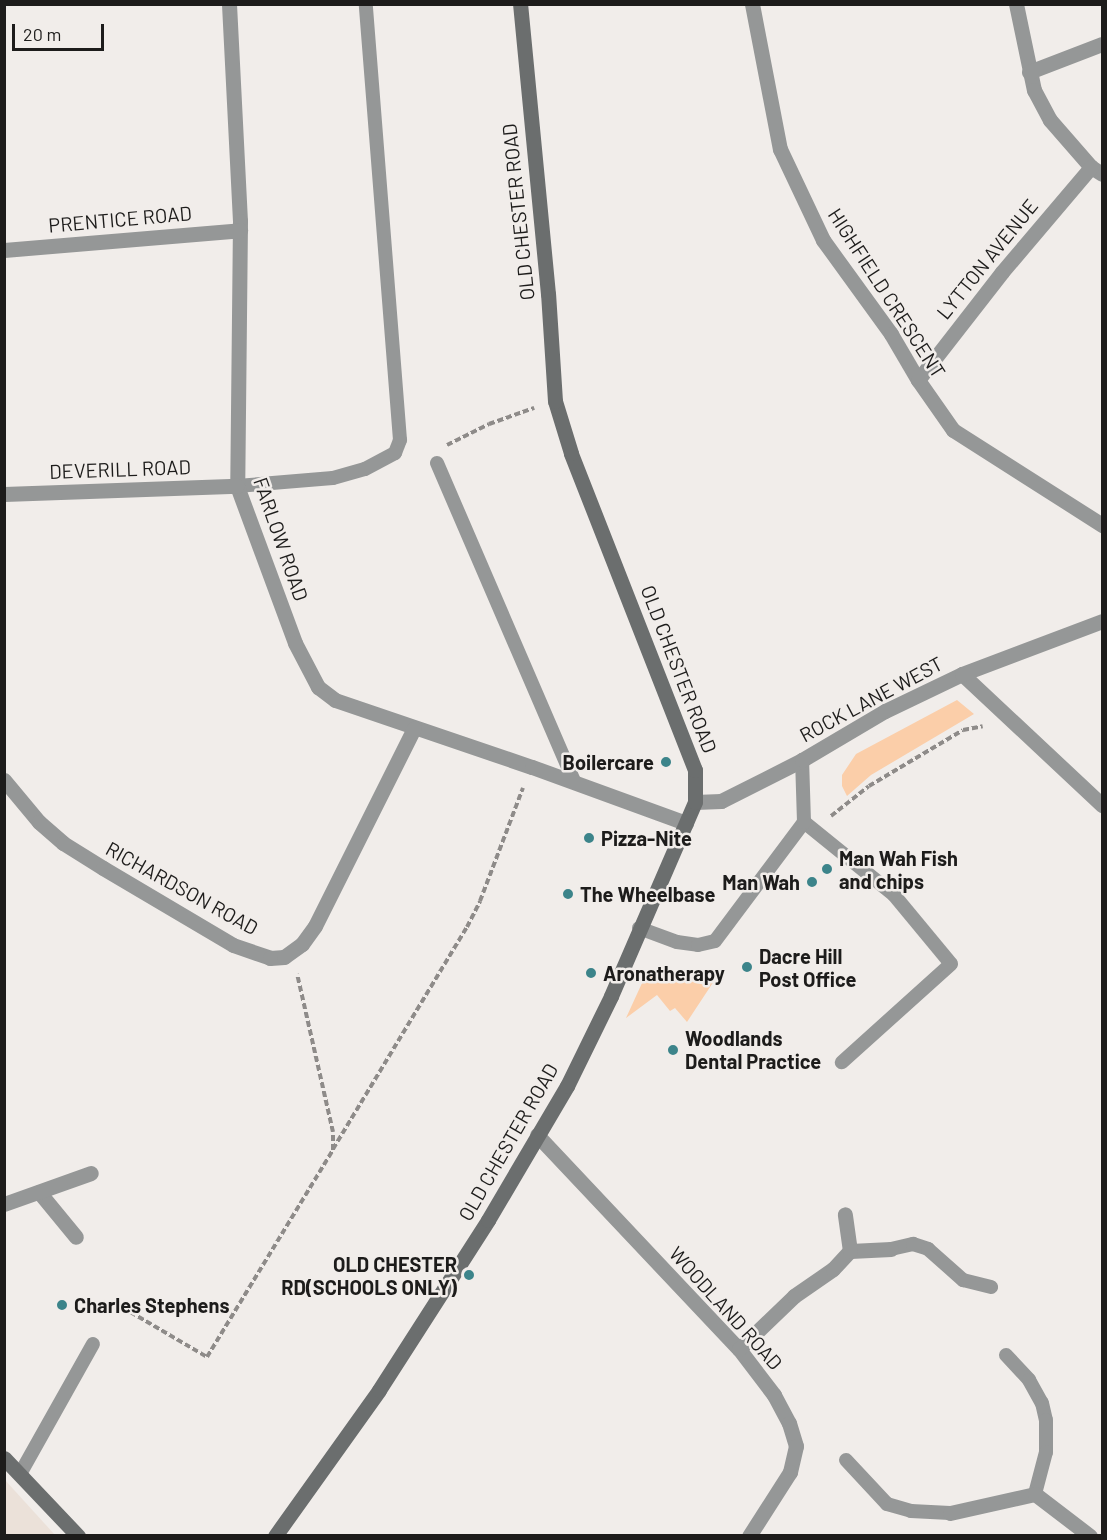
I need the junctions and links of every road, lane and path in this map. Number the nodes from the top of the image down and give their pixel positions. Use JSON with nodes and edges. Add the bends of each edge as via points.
{"nodes":[{"id":1,"x":229,"y":4,"type":"edge"},
{"id":2,"x":366,"y":4,"type":"edge"},
{"id":3,"x":520,"y":4,"type":"edge"},
{"id":4,"x":752,"y":4,"type":"edge"},
{"id":5,"x":1016,"y":4,"type":"edge"},
{"id":6,"x":1102,"y":44,"type":"edge"},
{"id":7,"x":1029,"y":72,"type":"junction"},
{"id":8,"x":1097,"y":170,"type":"edge"},
{"id":9,"x":240,"y":230,"type":"junction"},
{"id":10,"x":4,"y":250,"type":"edge"},
{"id":11,"x":918,"y":380,"type":"junction"},
{"id":12,"x":555,"y":401,"type":"junction"},
{"id":13,"x":437,"y":463,"type":"joint"},
{"id":14,"x":237,"y":486,"type":"junction"},
{"id":15,"x":4,"y":494,"type":"edge"},
{"id":16,"x":1102,"y":525,"type":"edge"},
{"id":17,"x":1102,"y":621,"type":"edge"},
{"id":18,"x":962,"y":674,"type":"junction"},
{"id":19,"x":1014,"y":725,"type":"junction"},
{"id":20,"x":414,"y":728,"type":"junction"},
{"id":21,"x":802,"y":760,"type":"junction"},
{"id":22,"x":532,"y":766,"type":"junction"},
{"id":23,"x":4,"y":780,"type":"edge"},
{"id":24,"x":575,"y":783,"type":"junction"},
{"id":25,"x":695,"y":801,"type":"junction"},
{"id":26,"x":1102,"y":805,"type":"edge"},
{"id":27,"x":686,"y":823,"type":"junction"},
{"id":28,"x":809,"y":826,"type":"junction"},
{"id":29,"x":639,"y":928,"type":"junction"},
{"id":30,"x":292,"y":953,"type":"junction"},
{"id":31,"x":842,"y":1062,"type":"dead end"},
{"id":32,"x":537,"y":1135,"type":"junction"},
{"id":33,"x":333,"y":1150,"type":"junction"},
{"id":34,"x":91,"y":1173,"type":"dead end"},
{"id":35,"x":39,"y":1192,"type":"junction"},
{"id":36,"x":4,"y":1204,"type":"edge"},
{"id":37,"x":845,"y":1214,"type":"dead end"},
{"id":38,"x":76,"y":1237,"type":"dead end"},
{"id":39,"x":891,"y":1249,"type":"joint"},
{"id":40,"x":850,"y":1251,"type":"junction"},
{"id":41,"x":990,"y":1287,"type":"dead end"},
{"id":42,"x":115,"y":1303,"type":"dead end"},
{"id":43,"x":93,"y":1344,"type":"dead end"},
{"id":44,"x":739,"y":1349,"type":"junction"},
{"id":45,"x":1006,"y":1355,"type":"dead end"},
{"id":46,"x":4,"y":1458,"type":"edge"},
{"id":47,"x":846,"y":1460,"type":"dead end"},
{"id":48,"x":20,"y":1474,"type":"junction"},
{"id":49,"x":1035,"y":1494,"type":"junction"},
{"id":50,"x":950,"y":1513,"type":"joint"},
{"id":51,"x":287,"y":1521,"type":"junction"},
{"id":52,"x":78,"y":1536,"type":"edge"},
{"id":53,"x":275,"y":1536,"type":"edge"},
{"id":54,"x":281,"y":1536,"type":"edge"},
{"id":55,"x":748,"y":1536,"type":"edge"},
{"id":56,"x":1090,"y":1536,"type":"edge"}],
"edges":[{"from":1,"to":9,"type":"street","name":"FARLOW ROAD"},
{"from":2,"to":14,"type":"lane","via":[[400,440],[395,453],[365,469],[333,478]]},
{"from":3,"to":12,"type":"main road","name":"OLD CHESTER ROAD"},
{"from":4,"to":11,"type":"street","name":"HIGHFIELD CRESCENT","via":[[780,149],[823,240],[891,334]]},
{"from":5,"to":7,"type":"street"},
{"from":6,"to":7,"type":"street"},
{"from":7,"to":8,"type":"street","via":[[1050,120]]},
{"from":8,"to":11,"type":"street","name":"LYTTON AVENUE","via":[[1002,272]]},
{"from":9,"to":10,"type":"street","name":"PRENTICE ROAD"},
{"from":9,"to":14,"type":"street","name":"FARLOW ROAD"},
{"from":11,"to":16,"type":"street","name":"HIGHFIELD CRESCENT","via":[[953,430]]},
{"from":12,"to":13,"type":"path","via":[[489,424],[438,450],[434,455]]},
{"from":12,"to":25,"type":"main road","name":"OLD CHESTER ROAD","via":[[571,453],[695,770]]},
{"from":13,"to":24,"type":"lane"},
{"from":14,"to":15,"type":"street","name":"DEVERILL ROAD"},
{"from":14,"to":20,"type":"street","name":"FARLOW ROAD","via":[[295,643],[318,687],[335,700]]},
{"from":17,"to":18,"type":"street","name":"ROCK LANE WEST"},
{"from":18,"to":19,"type":"street"},
{"from":18,"to":21,"type":"street","name":"ROCK LANE WEST","via":[[885,711]]},
{"from":19,"to":26,"type":"street"},
{"from":19,"to":28,"type":"path","via":[[963,730]]},
{"from":20,"to":22,"type":"street","name":"FARLOW ROAD"},
{"from":20,"to":30,"type":"street","via":[[315,926]]},
{"from":21,"to":25,"type":"street","name":"ROCK LANE WEST","via":[[721,801]]},
{"from":21,"to":28,"type":"lane"},
{"from":22,"to":24,"type":"street","name":"FARLOW ROAD"},
{"from":22,"to":33,"type":"path","via":[[467,927]]},
{"from":23,"to":30,"type":"street","name":"RICHARDSON ROAD","via":[[39,822],[63,843],[103,868],[233,945],[270,958]]},
{"from":24,"to":27,"type":"street","name":"FARLOW ROAD"},
{"from":25,"to":27,"type":"main road","name":"OLD CHESTER ROAD"},
{"from":27,"to":29,"type":"main road","name":"OLD CHESTER ROAD"},
{"from":28,"to":29,"type":"lane","via":[[715,941],[698,945],[677,942]]},
{"from":28,"to":31,"type":"lane","via":[[894,895],[951,964]]},
{"from":29,"to":32,"type":"main road","name":"OLD CHESTER ROAD","via":[[572,1076]]},
{"from":30,"to":33,"type":"path","via":[[333,1132]]},
{"from":32,"to":44,"type":"street","name":"WOODLAND ROAD"},
{"from":32,"to":51,"type":"main road","name":"OLD CHESTER ROAD","via":[[488,1220],[385,1380]]},
{"from":33,"to":42,"type":"path","via":[[207,1357]]},
{"from":34,"to":35,"type":"street"},
{"from":35,"to":36,"type":"street"},
{"from":35,"to":38,"type":"street"},
{"from":37,"to":40,"type":"street"},
{"from":39,"to":40,"type":"street"},
{"from":39,"to":41,"type":"lane","via":[[913,1244],[928,1249],[963,1280]]},
{"from":40,"to":44,"type":"street","via":[[833,1269],[794,1296]]},
{"from":43,"to":48,"type":"lane"},
{"from":44,"to":55,"type":"street","name":"WOODLAND ROAD","via":[[774,1395],[796,1446],[790,1472]]},
{"from":45,"to":49,"type":"lane","via":[[1029,1380],[1046,1420],[1046,1452]]},
{"from":46,"to":48,"type":"main road"},
{"from":47,"to":50,"type":"lane","via":[[887,1504],[911,1511]]},
{"from":48,"to":52,"type":"main road"},
{"from":49,"to":50,"type":"street"},
{"from":49,"to":56,"type":"street"},
{"from":51,"to":53,"type":"main road","name":"OLD CHESTER ROAD"},
{"from":51,"to":54,"type":"main road"}]}
